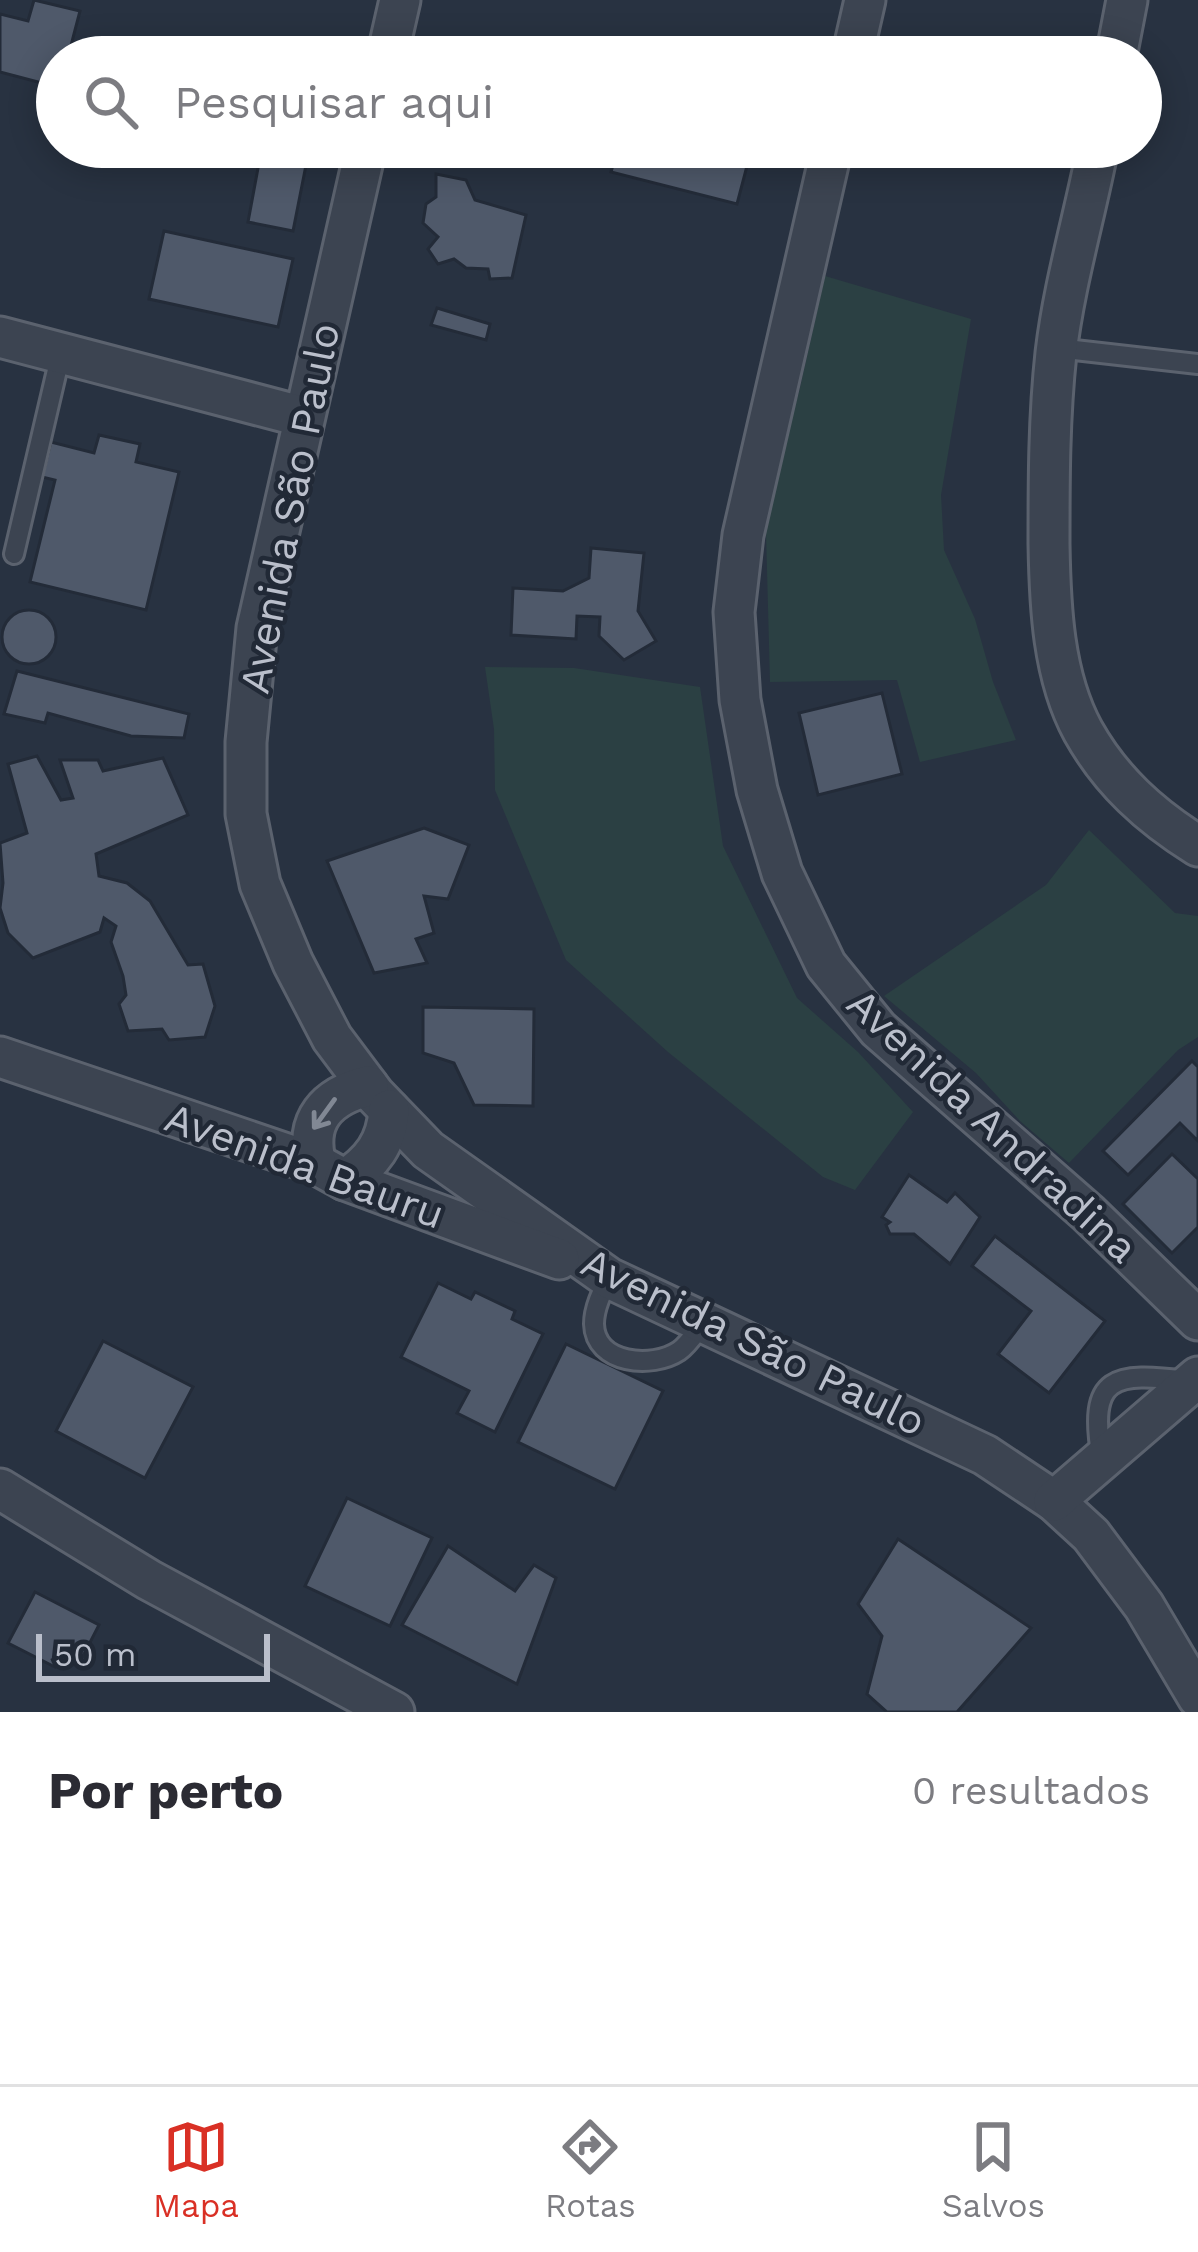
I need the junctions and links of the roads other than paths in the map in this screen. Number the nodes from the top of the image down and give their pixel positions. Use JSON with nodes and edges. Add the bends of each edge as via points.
{"nodes":[{"id":1,"x":400,"y":0,"type":"edge"},
{"id":2,"x":865,"y":0,"type":"edge"},
{"id":3,"x":1127,"y":0,"type":"edge"},
{"id":4,"x":392,"y":36,"type":"edge"},
{"id":5,"x":857,"y":36,"type":"edge"},
{"id":6,"x":1120,"y":36,"type":"edge"},
{"id":7,"x":362,"y":168,"type":"edge"},
{"id":8,"x":827,"y":168,"type":"edge"},
{"id":9,"x":1094,"y":168,"type":"edge"},
{"id":10,"x":0,"y":337,"type":"edge"},
{"id":11,"x":1057,"y":348,"type":"junction"},
{"id":12,"x":61,"y":353,"type":"junction"},
{"id":13,"x":1198,"y":364,"type":"edge"},
{"id":14,"x":304,"y":417,"type":"junction"},
{"id":15,"x":14,"y":554,"type":"dead end"},
{"id":16,"x":1198,"y":845,"type":"edge"},
{"id":17,"x":0,"y":1057,"type":"edge"},
{"id":18,"x":379,"y":1098,"type":"junction"},
{"id":19,"x":330,"y":1172,"type":"junction"},
{"id":20,"x":609,"y":1278,"type":"junction"},
{"id":21,"x":1198,"y":1320,"type":"edge"},
{"id":22,"x":704,"y":1322,"type":"junction"},
{"id":23,"x":1195,"y":1379,"type":"edge"},
{"id":24,"x":0,"y":1490,"type":"edge"},
{"id":25,"x":1054,"y":1502,"type":"junction"},
{"id":26,"x":1198,"y":1697,"type":"edge"},
{"id":27,"x":394,"y":1712,"type":"edge"}],
"edges":[{"from":1,"to":4,"type":"street"},
{"from":2,"to":5,"type":"street"},
{"from":3,"to":6,"type":"street"},
{"from":7,"to":14,"type":"street","name":"Avenida São Paulo"},
{"from":8,"to":21,"type":"street","name":"Avenida Andradina","via":[[743,536],[734,612],[740,700],[782,873],[826,965],[878,1029]]},
{"from":9,"to":11,"type":"street"},
{"from":10,"to":12,"type":"street"},
{"from":11,"to":13,"type":"lane"},
{"from":11,"to":16,"type":"street","via":[[1049,571],[1060,667],[1080,727],[1105,766],[1152,817]]},
{"from":12,"to":14,"type":"street"},
{"from":12,"to":15,"type":"lane"},
{"from":14,"to":18,"type":"street","name":"Avenida São Paulo","via":[[250,672],[246,814],[260,884],[292,963],[332,1038]]},
{"from":17,"to":19,"type":"street","name":"Avenida Bauru"},
{"from":18,"to":19,"type":"street","via":[[382,1145],[370,1162]]},
{"from":18,"to":19,"type":"street","one_way":true,"via":[[346,1091],[319,1114],[312,1131]]},
{"from":18,"to":20,"type":"street","name":"Avenida São Paulo","via":[[428,1150]]},
{"from":19,"to":20,"type":"street","name":"Avenida Bauru"},
{"from":20,"to":22,"type":"street","name":"Avenida São Paulo"},
{"from":20,"to":22,"type":"lane","via":[[594,1323],[613,1356],[662,1359]]},
{"from":22,"to":25,"type":"street","name":"Avenida São Paulo","via":[[985,1455]]},
{"from":23,"to":25,"type":"street"},
{"from":24,"to":27,"type":"street"},
{"from":25,"to":26,"type":"street","name":"Avenida São Paulo","via":[[1105,1552]]}]}
